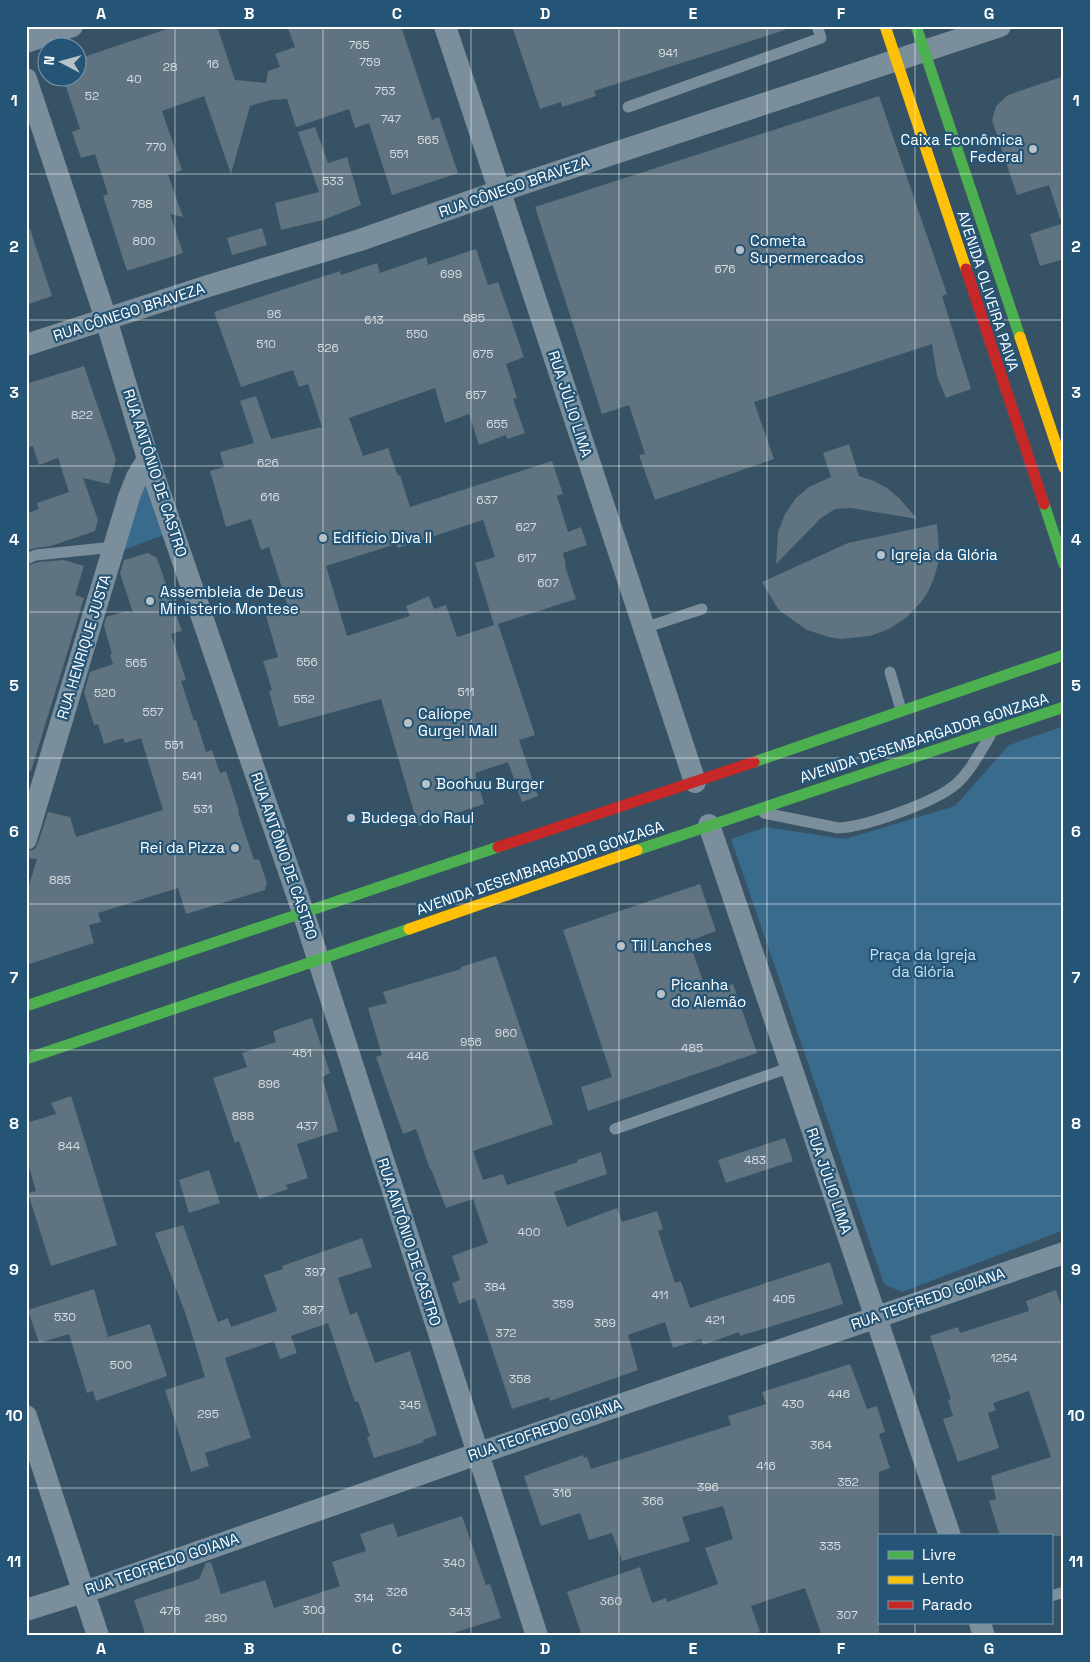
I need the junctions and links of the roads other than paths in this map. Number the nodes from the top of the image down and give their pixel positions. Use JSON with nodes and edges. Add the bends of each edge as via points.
{"nodes":[{"id":1,"x":72,"y":26,"type":"edge"},
{"id":2,"x":445,"y":26,"type":"edge"},
{"id":3,"x":817,"y":26,"type":"edge"},
{"id":4,"x":885,"y":26,"type":"edge"},
{"id":5,"x":916,"y":26,"type":"edge"},
{"id":6,"x":1000,"y":26,"type":"edge"},
{"id":7,"x":26,"y":42,"type":"edge"},
{"id":8,"x":925,"y":51,"type":"junction"},
{"id":9,"x":896,"y":61,"type":"junction"},
{"id":10,"x":26,"y":79,"type":"edge"},
{"id":11,"x":628,"y":107,"type":"dead end"},
{"id":12,"x":500,"y":192,"type":"junction"},
{"id":13,"x":106,"y":319,"type":"junction"},
{"id":14,"x":26,"y":345,"type":"edge"},
{"id":15,"x":148,"y":459,"type":"junction"},
{"id":16,"x":1064,"y":468,"type":"edge"},
{"id":17,"x":114,"y":547,"type":"junction"},
{"id":18,"x":26,"y":559,"type":"edge"},
{"id":19,"x":1064,"y":564,"type":"edge"},
{"id":20,"x":702,"y":609,"type":"dead end"},
{"id":21,"x":644,"y":628,"type":"junction"},
{"id":22,"x":1064,"y":655,"type":"edge"},
{"id":23,"x":890,"y":672,"type":"dead end"},
{"id":24,"x":1064,"y":707,"type":"edge"},
{"id":25,"x":901,"y":710,"type":"junction"},
{"id":26,"x":993,"y":730,"type":"junction"},
{"id":27,"x":695,"y":782,"type":"junction"},
{"id":28,"x":752,"y":811,"type":"junction"},
{"id":29,"x":709,"y":825,"type":"junction"},
{"id":30,"x":26,"y":839,"type":"edge"},
{"id":31,"x":303,"y":912,"type":"junction"},
{"id":32,"x":319,"y":960,"type":"junction"},
{"id":33,"x":26,"y":1006,"type":"edge"},
{"id":34,"x":26,"y":1059,"type":"edge"},
{"id":35,"x":791,"y":1067,"type":"junction"},
{"id":36,"x":615,"y":1129,"type":"dead end"},
{"id":37,"x":1064,"y":1253,"type":"edge"},
{"id":38,"x":875,"y":1317,"type":"junction"},
{"id":39,"x":26,"y":1416,"type":"edge"},
{"id":40,"x":477,"y":1454,"type":"junction"},
{"id":41,"x":949,"y":1534,"type":"edge"},
{"id":42,"x":83,"y":1592,"type":"junction"},
{"id":43,"x":1064,"y":1592,"type":"edge"},
{"id":44,"x":1052,"y":1596,"type":"edge"},
{"id":45,"x":26,"y":1610,"type":"edge"},
{"id":46,"x":980,"y":1624,"type":"edge"},
{"id":47,"x":98,"y":1636,"type":"edge"},
{"id":48,"x":537,"y":1636,"type":"edge"},
{"id":49,"x":984,"y":1636,"type":"edge"}],
"edges":[{"from":1,"to":7,"type":"street"},
{"from":2,"to":12,"type":"street","name":"RUA JÚLIO LIMA"},
{"from":3,"to":11,"type":"lane","via":[[820,38]]},
{"from":4,"to":9,"type":"main road","name":"AVENIDA OLIVEIRA PAIVA"},
{"from":5,"to":8,"type":"main road","name":"AVENIDA OLIVEIRA PAIVA"},
{"from":6,"to":8,"type":"street","name":"RUA CÔNEGO BRAVEZA"},
{"from":8,"to":9,"type":"street","name":"RUA CÔNEGO BRAVEZA"},
{"from":8,"to":16,"type":"main road","name":"AVENIDA OLIVEIRA PAIVA"},
{"from":9,"to":12,"type":"street","name":"RUA CÔNEGO BRAVEZA"},
{"from":9,"to":19,"type":"main road","name":"AVENIDA OLIVEIRA PAIVA"},
{"from":10,"to":13,"type":"street","name":"RUA ANTÔNIO DE CASTRO"},
{"from":12,"to":13,"type":"street","name":"RUA CÔNEGO BRAVEZA","via":[[360,240]]},
{"from":12,"to":21,"type":"street","name":"RUA JÚLIO LIMA"},
{"from":13,"to":14,"type":"street","name":"RUA CÔNEGO BRAVEZA"},
{"from":13,"to":15,"type":"street","name":"RUA ANTÔNIO DE CASTRO"},
{"from":15,"to":17,"type":"street","name":"RUA HENRIQUE JUSTA","via":[[129,496]]},
{"from":15,"to":31,"type":"street","name":"RUA ANTÔNIO DE CASTRO"},
{"from":17,"to":18,"type":"lane","via":[[36,555]]},
{"from":17,"to":30,"type":"street","name":"RUA HENRIQUE JUSTA"},
{"from":20,"to":21,"type":"lane"},
{"from":21,"to":27,"type":"street","name":"RUA JÚLIO LIMA"},
{"from":22,"to":25,"type":"main road","name":"AVENIDA DESEMBARGADOR GONZAGA"},
{"from":23,"to":25,"type":"lane"},
{"from":24,"to":26,"type":"main road","name":"AVENIDA DESEMBARGADOR GONZAGA"},
{"from":25,"to":27,"type":"main road","name":"AVENIDA DESEMBARGADOR GONZAGA"},
{"from":26,"to":28,"type":"main road","name":"AVENIDA DESEMBARGADOR GONZAGA"},
{"from":26,"to":28,"type":"lane","via":[[958,783],[944,793],[890,816],[850,828],[838,828]]},
{"from":27,"to":31,"type":"main road","name":"AVENIDA DESEMBARGADOR GONZAGA"},
{"from":28,"to":29,"type":"main road","name":"AVENIDA DESEMBARGADOR GONZAGA"},
{"from":29,"to":32,"type":"main road","name":"AVENIDA DESEMBARGADOR GONZAGA"},
{"from":29,"to":35,"type":"street","name":"RUA JÚLIO LIMA"},
{"from":31,"to":32,"type":"street","name":"RUA ANTÔNIO DE CASTRO"},
{"from":31,"to":33,"type":"main road","name":"AVENIDA DESEMBARGADOR GONZAGA"},
{"from":32,"to":34,"type":"main road","name":"AVENIDA DESEMBARGADOR GONZAGA"},
{"from":32,"to":40,"type":"street","name":"RUA ANTÔNIO DE CASTRO"},
{"from":35,"to":36,"type":"lane"},
{"from":35,"to":38,"type":"street","name":"RUA JÚLIO LIMA"},
{"from":37,"to":38,"type":"street","name":"RUA TEOFREDO GOIANA"},
{"from":38,"to":40,"type":"street","name":"RUA TEOFREDO GOIANA"},
{"from":38,"to":41,"type":"street","name":"RUA JÚLIO LIMA"},
{"from":39,"to":42,"type":"street"},
{"from":40,"to":42,"type":"street","name":"RUA TEOFREDO GOIANA"},
{"from":40,"to":48,"type":"street","name":"RUA ANTÔNIO DE CASTRO"},
{"from":42,"to":45,"type":"street","name":"RUA TEOFREDO GOIANA"},
{"from":42,"to":47,"type":"street"},
{"from":43,"to":44,"type":"lane"},
{"from":46,"to":49,"type":"street"}]}
